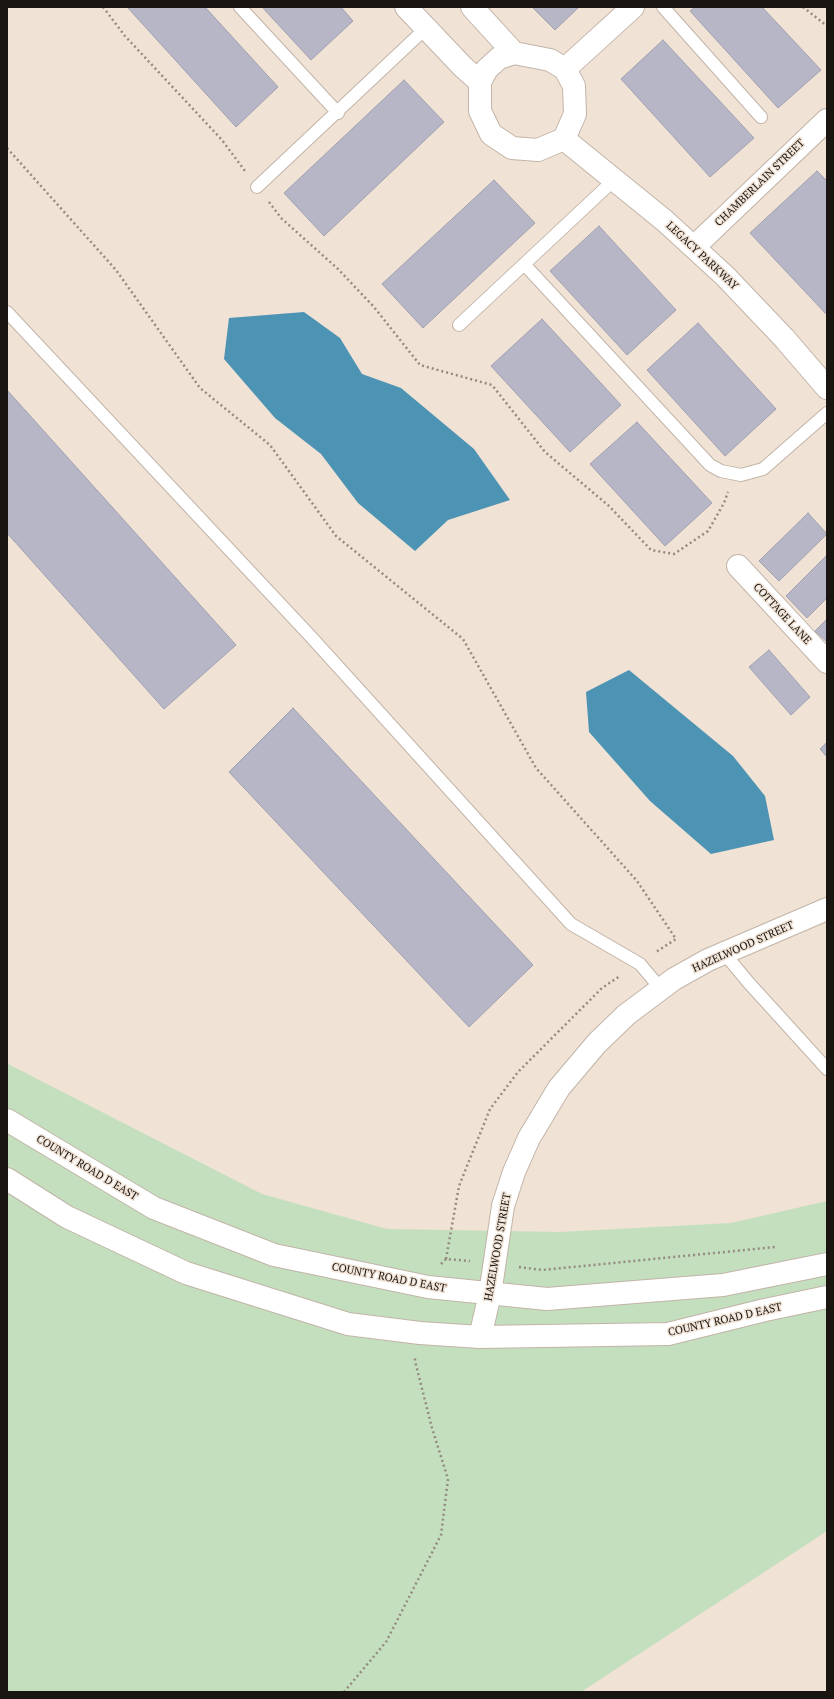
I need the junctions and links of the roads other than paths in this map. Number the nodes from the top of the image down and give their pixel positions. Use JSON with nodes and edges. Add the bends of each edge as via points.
{"nodes":[{"id":1,"x":240,"y":7,"type":"edge"},
{"id":2,"x":406,"y":7,"type":"edge"},
{"id":3,"x":472,"y":7,"type":"edge"},
{"id":4,"x":633,"y":7,"type":"edge"},
{"id":5,"x":663,"y":7,"type":"edge"},
{"id":6,"x":425,"y":29,"type":"junction"},
{"id":7,"x":514,"y":53,"type":"junction"},
{"id":8,"x":564,"y":69,"type":"junction"},
{"id":9,"x":480,"y":82,"type":"junction"},
{"id":10,"x":338,"y":112,"type":"junction"},
{"id":11,"x":761,"y":117,"type":"dead end"},
{"id":12,"x":825,"y":126,"type":"edge"},
{"id":13,"x":564,"y":139,"type":"junction"},
{"id":14,"x":614,"y":180,"type":"junction"},
{"id":15,"x":257,"y":187,"type":"road end"},
{"id":16,"x":694,"y":247,"type":"junction"},
{"id":17,"x":524,"y":264,"type":"junction"},
{"id":18,"x":7,"y":312,"type":"edge"},
{"id":19,"x":459,"y":324,"type":"dead end"},
{"id":20,"x":827,"y":388,"type":"edge"},
{"id":21,"x":827,"y":413,"type":"edge"},
{"id":22,"x":738,"y":566,"type":"dead end"},
{"id":23,"x":827,"y":662,"type":"edge"},
{"id":24,"x":827,"y":909,"type":"edge"},
{"id":25,"x":724,"y":953,"type":"junction"},
{"id":26,"x":661,"y":989,"type":"junction"},
{"id":27,"x":827,"y":1069,"type":"edge"},
{"id":28,"x":7,"y":1120,"type":"edge"},
{"id":29,"x":7,"y":1179,"type":"edge"},
{"id":30,"x":827,"y":1264,"type":"edge"},
{"id":31,"x":490,"y":1294,"type":"junction"},
{"id":32,"x":827,"y":1297,"type":"edge"},
{"id":33,"x":480,"y":1337,"type":"junction"}],
"edges":[{"from":1,"to":10,"type":"lane"},
{"from":2,"to":6,"type":"street"},
{"from":3,"to":7,"type":"street"},
{"from":4,"to":8,"type":"street"},
{"from":5,"to":11,"type":"lane"},
{"from":6,"to":9,"type":"street"},
{"from":6,"to":10,"type":"lane"},
{"from":7,"to":8,"type":"street","via":[[550,60]]},
{"from":7,"to":9,"type":"street","via":[[495,62],[487,69]]},
{"from":8,"to":13,"type":"street","via":[[574,86],[575,114]]},
{"from":9,"to":13,"type":"street","via":[[480,111],[491,134],[512,148],[538,150]]},
{"from":10,"to":15,"type":"lane"},
{"from":12,"to":16,"type":"street","name":"CHAMBERLAIN STREET"},
{"from":13,"to":14,"type":"street","name":"LEGACY PARKWAY"},
{"from":14,"to":16,"type":"street","name":"LEGACY PARKWAY"},
{"from":14,"to":17,"type":"lane"},
{"from":16,"to":20,"type":"street","name":"LEGACY PARKWAY","via":[[755,306]]},
{"from":17,"to":19,"type":"lane"},
{"from":17,"to":21,"type":"lane","via":[[710,465],[721,471],[748,474],[763,469]]},
{"from":18,"to":26,"type":"lane","via":[[307,633],[571,924],[640,964]]},
{"from":22,"to":23,"type":"street","name":"COTTAGE LANE"},
{"from":24,"to":25,"type":"street","name":"HAZELWOOD STREET"},
{"from":25,"to":26,"type":"street","name":"HAZELWOOD STREET"},
{"from":25,"to":27,"type":"lane"},
{"from":26,"to":31,"type":"street","name":"HAZELWOOD STREET","via":[[626,1015],[597,1043],[559,1088],[529,1138],[503,1206]]},
{"from":28,"to":31,"type":"street","name":"COUNTY ROAD D EAST","via":[[154,1208],[266,1253],[428,1287]]},
{"from":29,"to":33,"type":"street","name":"COUNTY ROAD D EAST","via":[[67,1218],[186,1273],[348,1324]]},
{"from":30,"to":31,"type":"street","name":"COUNTY ROAD D EAST","via":[[723,1285],[547,1298]]},
{"from":31,"to":33,"type":"street","name":"HAZELWOOD STREET"},
{"from":32,"to":33,"type":"street","name":"COUNTY ROAD D EAST","via":[[668,1334]]}]}
